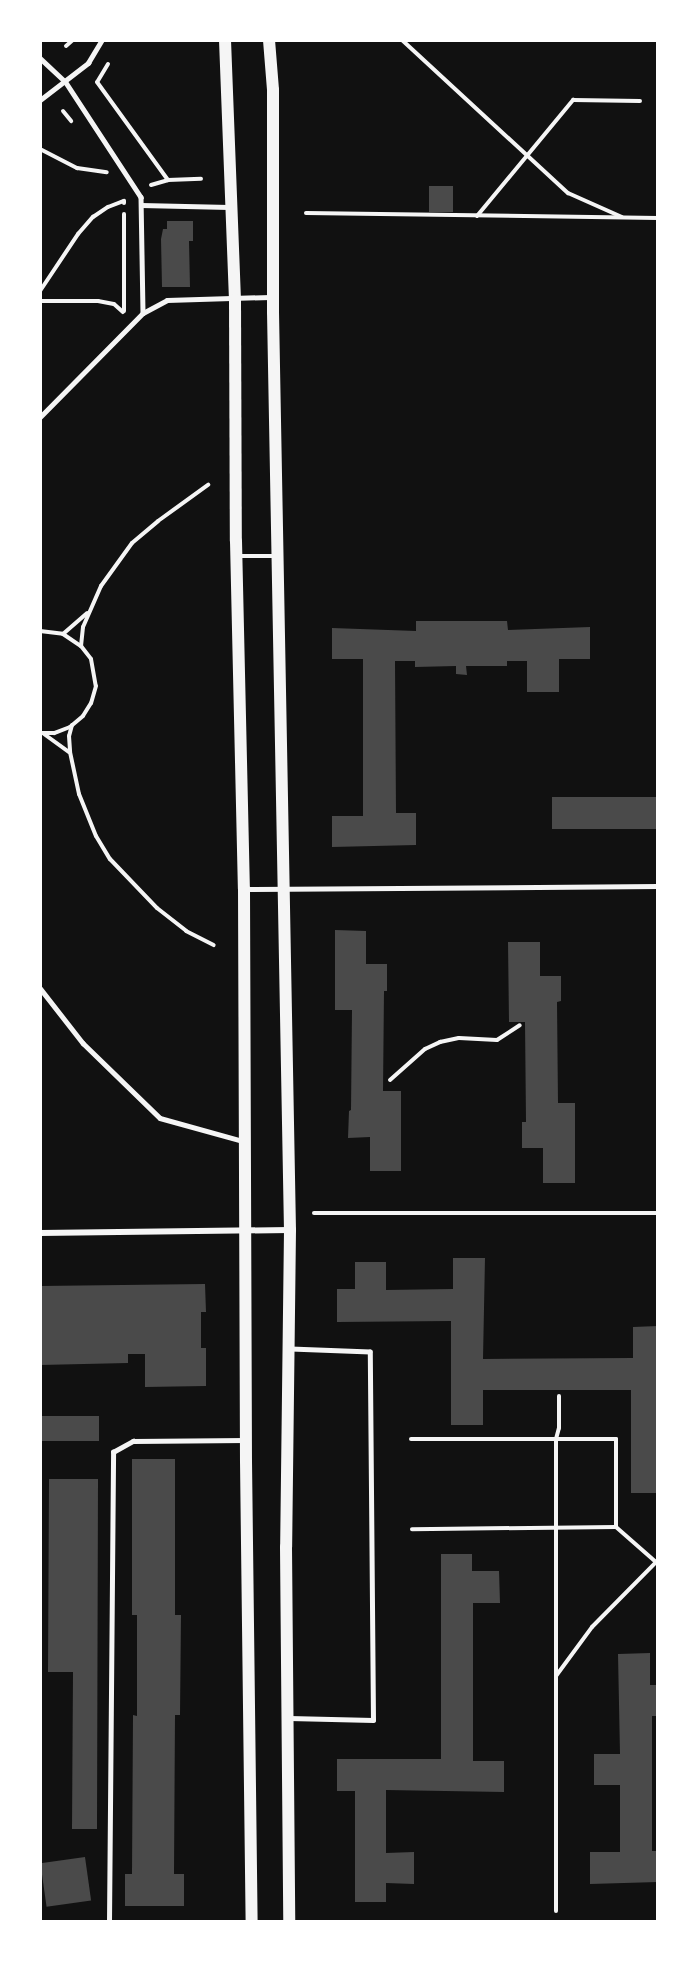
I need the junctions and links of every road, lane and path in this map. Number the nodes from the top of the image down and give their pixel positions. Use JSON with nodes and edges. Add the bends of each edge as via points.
{"nodes":[{"id":1,"x":73,"y":40,"type":"edge"},
{"id":2,"x":102,"y":40,"type":"edge"},
{"id":3,"x":225,"y":40,"type":"edge"},
{"id":4,"x":269,"y":40,"type":"edge"},
{"id":5,"x":402,"y":40,"type":"edge"},
{"id":6,"x":66,"y":46,"type":"dead end"},
{"id":7,"x":40,"y":58,"type":"edge"},
{"id":8,"x":65,"y":81,"type":"junction"},
{"id":9,"x":98,"y":82,"type":"dead end"},
{"id":10,"x":40,"y":100,"type":"edge"},
{"id":11,"x":640,"y":101,"type":"dead end"},
{"id":12,"x":40,"y":149,"type":"edge"},
{"id":13,"x":527,"y":156,"type":"junction"},
{"id":14,"x":111,"y":173,"type":"dead end"},
{"id":15,"x":201,"y":179,"type":"dead end"},
{"id":16,"x":168,"y":180,"type":"junction"},
{"id":17,"x":136,"y":189,"type":"junction"},
{"id":18,"x":141,"y":205,"type":"junction"},
{"id":19,"x":232,"y":207,"type":"junction"},
{"id":20,"x":306,"y":213,"type":"dead end"},
{"id":21,"x":477,"y":216,"type":"junction"},
{"id":22,"x":624,"y":218,"type":"junction"},
{"id":23,"x":657,"y":218,"type":"edge"},
{"id":24,"x":40,"y":291,"type":"edge"},
{"id":25,"x":273,"y":297,"type":"junction"},
{"id":26,"x":235,"y":300,"type":"junction"},
{"id":27,"x":40,"y":301,"type":"edge"},
{"id":28,"x":143,"y":313,"type":"junction"},
{"id":29,"x":40,"y":417,"type":"edge"},
{"id":30,"x":208,"y":485,"type":"dead end"},
{"id":31,"x":236,"y":556,"type":"junction"},
{"id":32,"x":278,"y":556,"type":"junction"},
{"id":33,"x":89,"y":610,"type":"junction"},
{"id":34,"x":40,"y":631,"type":"edge"},
{"id":35,"x":63,"y":634,"type":"junction"},
{"id":36,"x":81,"y":646,"type":"junction"},
{"id":37,"x":72,"y":725,"type":"junction"},
{"id":38,"x":42,"y":734,"type":"edge"},
{"id":39,"x":70,"y":752,"type":"junction"},
{"id":40,"x":657,"y":886,"type":"edge"},
{"id":41,"x":283,"y":888,"type":"junction"},
{"id":42,"x":244,"y":889,"type":"junction"},
{"id":43,"x":214,"y":945,"type":"dead end"},
{"id":44,"x":40,"y":988,"type":"edge"},
{"id":45,"x":520,"y":1025,"type":"dead end"},
{"id":46,"x":390,"y":1080,"type":"dead end"},
{"id":47,"x":245,"y":1142,"type":"junction"},
{"id":48,"x":314,"y":1213,"type":"dead end"},
{"id":49,"x":657,"y":1213,"type":"edge"},
{"id":50,"x":290,"y":1230,"type":"junction"},
{"id":51,"x":247,"y":1232,"type":"junction"},
{"id":52,"x":40,"y":1233,"type":"edge"},
{"id":53,"x":288,"y":1349,"type":"junction"},
{"id":54,"x":559,"y":1396,"type":"dead end"},
{"id":55,"x":411,"y":1439,"type":"dead end"},
{"id":56,"x":556,"y":1439,"type":"junction"},
{"id":57,"x":246,"y":1440,"type":"junction"},
{"id":58,"x":556,"y":1527,"type":"junction"},
{"id":59,"x":616,"y":1527,"type":"junction"},
{"id":60,"x":412,"y":1528,"type":"dead end"},
{"id":61,"x":657,"y":1561,"type":"edge"},
{"id":62,"x":556,"y":1677,"type":"junction"},
{"id":63,"x":288,"y":1718,"type":"junction"},
{"id":64,"x":556,"y":1911,"type":"dead end"},
{"id":65,"x":109,"y":1922,"type":"edge"},
{"id":66,"x":252,"y":1922,"type":"edge"},
{"id":67,"x":289,"y":1922,"type":"edge"}],
"edges":[{"from":1,"to":6,"type":"path"},
{"from":2,"to":8,"type":"lane","via":[[88,63]]},
{"from":3,"to":19,"type":"main road"},
{"from":4,"to":25,"type":"main road","via":[[273,90]]},
{"from":5,"to":13,"type":"path"},
{"from":7,"to":8,"type":"lane"},
{"from":8,"to":10,"type":"lane"},
{"from":8,"to":17,"type":"lane"},
{"from":9,"to":16,"type":"path"},
{"from":11,"to":13,"type":"path","via":[[573,100]]},
{"from":12,"to":14,"type":"path","via":[[78,168]]},
{"from":13,"to":21,"type":"path"},
{"from":13,"to":22,"type":"path","via":[[568,193]]},
{"from":15,"to":16,"type":"path"},
{"from":16,"to":17,"type":"path"},
{"from":17,"to":18,"type":"lane"},
{"from":18,"to":19,"type":"lane"},
{"from":18,"to":28,"type":"lane"},
{"from":19,"to":26,"type":"main road"},
{"from":20,"to":21,"type":"path"},
{"from":21,"to":22,"type":"path"},
{"from":22,"to":23,"type":"path"},
{"from":24,"to":27,"type":"path","via":[[93,217],[124,201],[124,313],[114,304],[98,301]]},
{"from":25,"to":26,"type":"lane"},
{"from":25,"to":32,"type":"main road"},
{"from":26,"to":28,"type":"lane","via":[[167,300]]},
{"from":26,"to":31,"type":"main road"},
{"from":28,"to":29,"type":"lane"},
{"from":30,"to":33,"type":"path","via":[[132,543]]},
{"from":31,"to":32,"type":"lane"},
{"from":31,"to":42,"type":"main road"},
{"from":32,"to":41,"type":"main road"},
{"from":33,"to":35,"type":"path"},
{"from":33,"to":36,"type":"path"},
{"from":34,"to":35,"type":"path"},
{"from":35,"to":36,"type":"path"},
{"from":36,"to":37,"type":"path","via":[[91,659],[96,686],[91,705]]},
{"from":37,"to":38,"type":"path"},
{"from":37,"to":39,"type":"path"},
{"from":38,"to":39,"type":"path"},
{"from":39,"to":43,"type":"path","via":[[88,818],[111,859],[157,908],[186,931]]},
{"from":40,"to":41,"type":"lane"},
{"from":41,"to":42,"type":"lane"},
{"from":41,"to":50,"type":"main road"},
{"from":42,"to":47,"type":"main road"},
{"from":44,"to":47,"type":"lane","via":[[83,1043],[160,1118]]},
{"from":45,"to":46,"type":"path","via":[[497,1040],[459,1038],[440,1042],[424,1049]]},
{"from":47,"to":51,"type":"main road"},
{"from":48,"to":49,"type":"path"},
{"from":50,"to":51,"type":"street"},
{"from":50,"to":53,"type":"main road"},
{"from":51,"to":52,"type":"street"},
{"from":51,"to":57,"type":"main road"},
{"from":53,"to":63,"type":"main road"},
{"from":53,"to":63,"type":"lane","via":[[370,1352],[373,1720]]},
{"from":54,"to":56,"type":"path"},
{"from":55,"to":56,"type":"path"},
{"from":56,"to":58,"type":"path"},
{"from":56,"to":59,"type":"path","via":[[616,1438]]},
{"from":57,"to":65,"type":"lane","via":[[134,1441],[113,1452]]},
{"from":57,"to":66,"type":"main road"},
{"from":58,"to":59,"type":"path"},
{"from":58,"to":60,"type":"path"},
{"from":58,"to":62,"type":"path"},
{"from":59,"to":61,"type":"path"},
{"from":61,"to":62,"type":"path","via":[[592,1627]]},
{"from":62,"to":64,"type":"path"},
{"from":63,"to":67,"type":"main road"}]}
